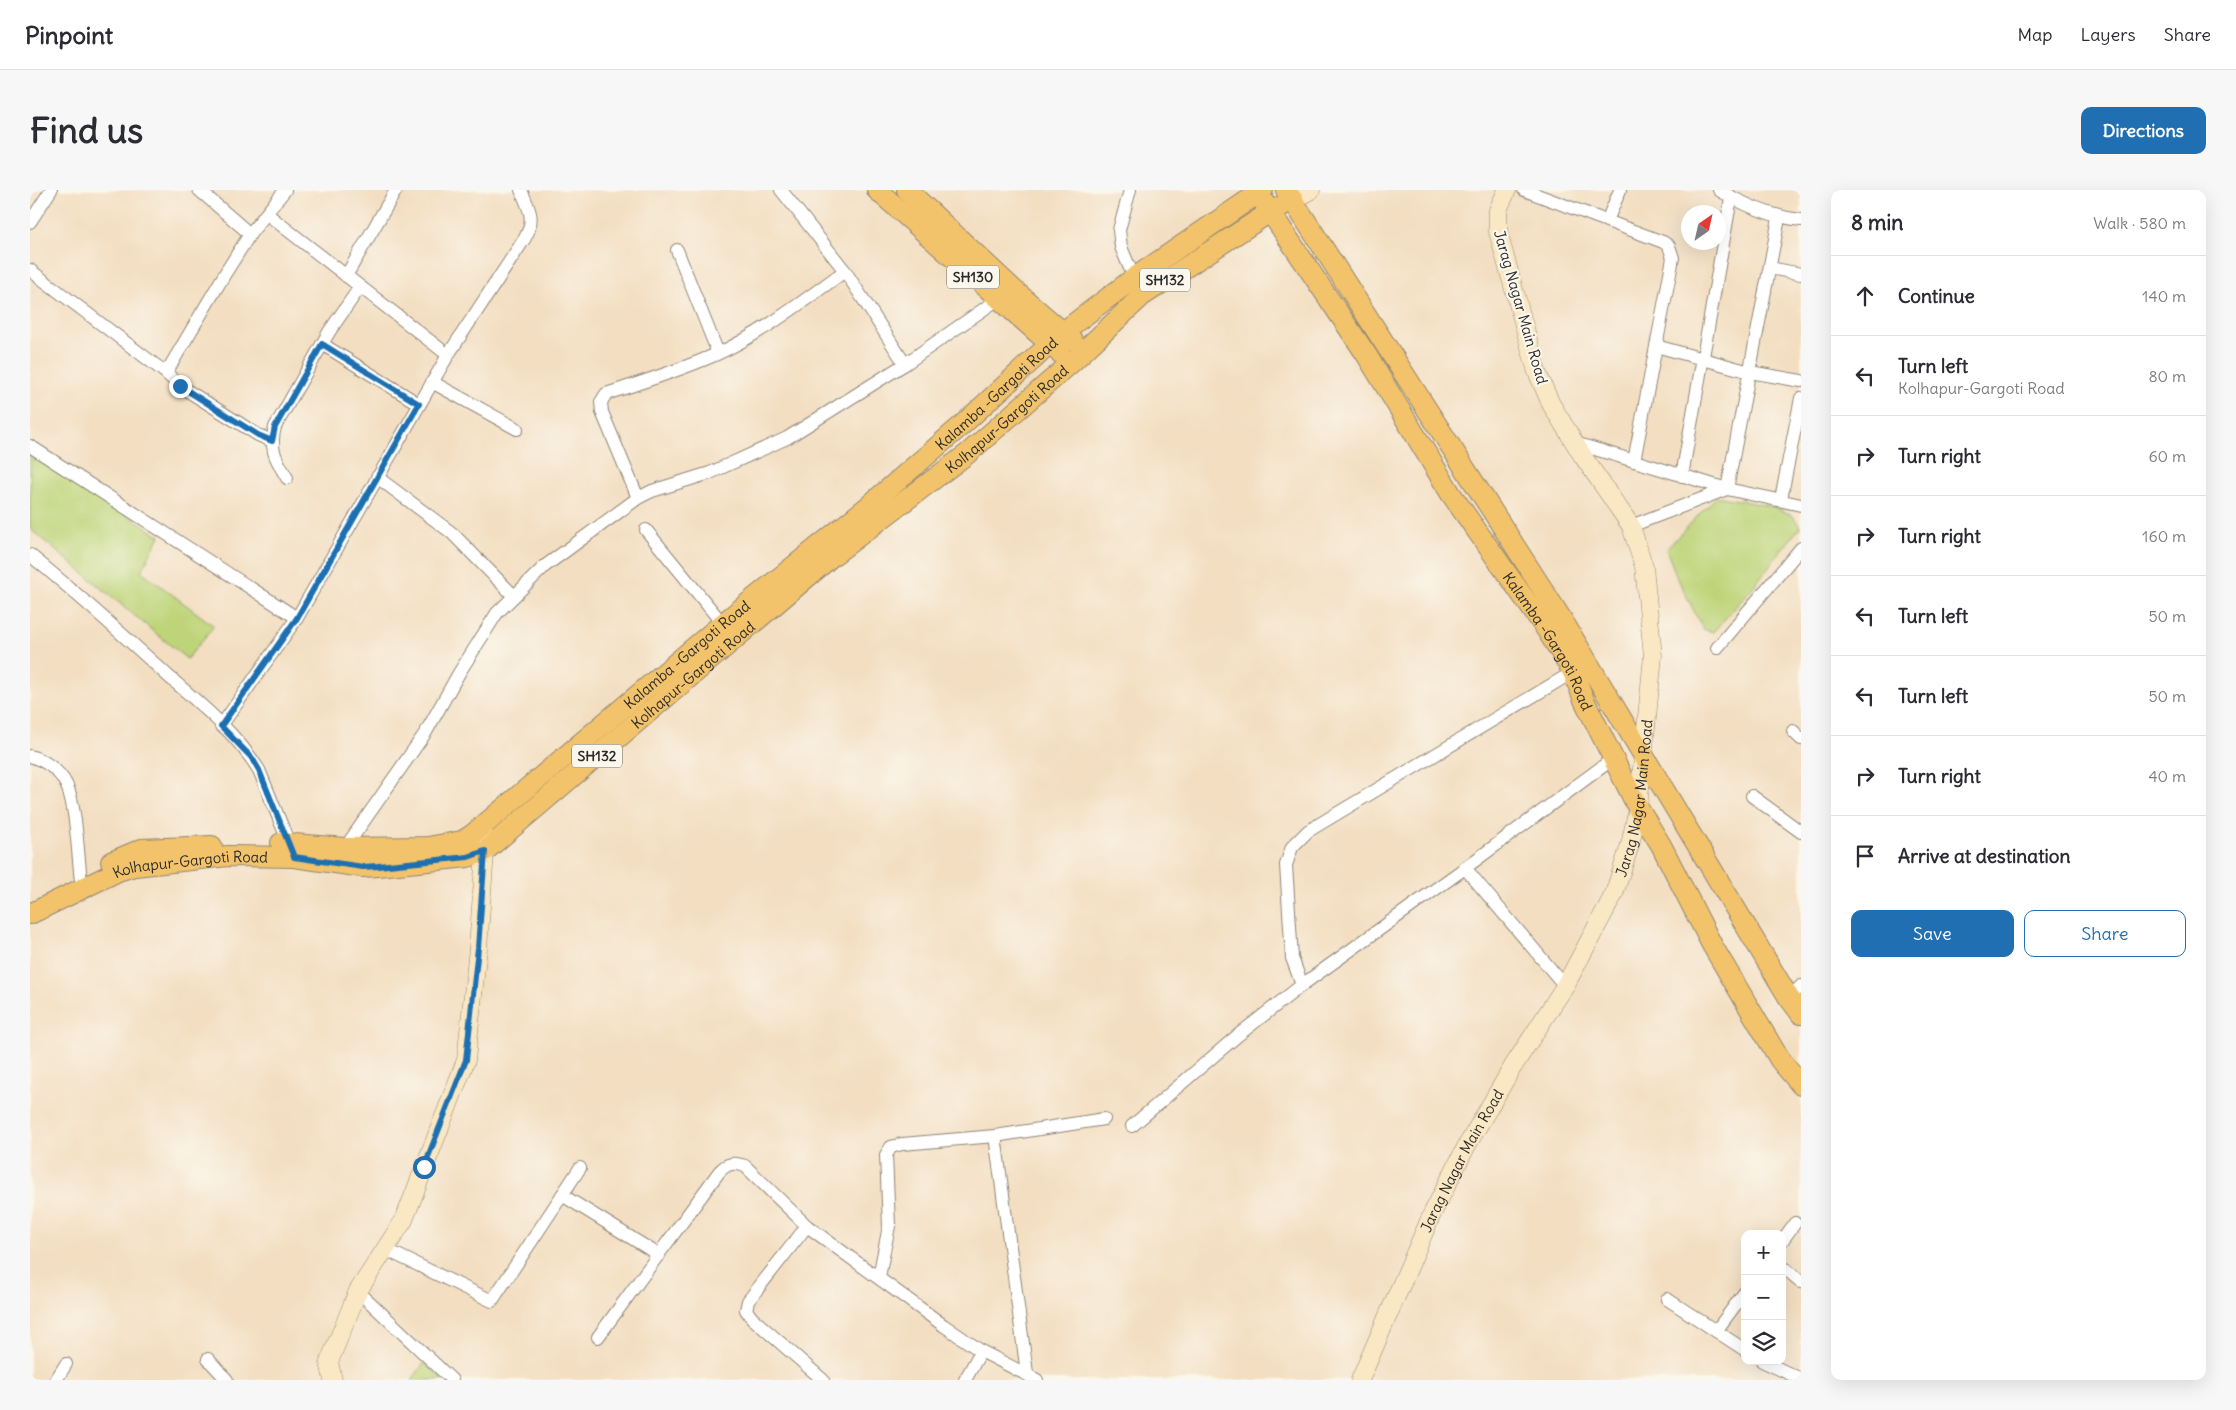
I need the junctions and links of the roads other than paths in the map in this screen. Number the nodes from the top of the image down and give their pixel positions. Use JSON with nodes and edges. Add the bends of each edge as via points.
{"nodes":[{"id":1,"x":51,"y":190,"type":"edge"},
{"id":2,"x":199,"y":190,"type":"edge"},
{"id":3,"x":286,"y":190,"type":"edge"},
{"id":4,"x":396,"y":190,"type":"edge"},
{"id":5,"x":521,"y":190,"type":"edge"},
{"id":6,"x":781,"y":190,"type":"edge"},
{"id":7,"x":876,"y":190,"type":"edge"},
{"id":8,"x":907,"y":190,"type":"edge"},
{"id":9,"x":1130,"y":190,"type":"edge"},
{"id":10,"x":1310,"y":190,"type":"edge"},
{"id":11,"x":1507,"y":190,"type":"edge"},
{"id":12,"x":1524,"y":190,"type":"edge"},
{"id":13,"x":1620,"y":190,"type":"edge"},
{"id":14,"x":1719,"y":190,"type":"edge"},
{"id":15,"x":1261,"y":191,"type":"edge"},
{"id":16,"x":1289,"y":195,"type":"edge"},
{"id":17,"x":1731,"y":198,"type":"junction"},
{"id":18,"x":1270,"y":212,"type":"junction"},
{"id":19,"x":267,"y":214,"type":"junction"},
{"id":20,"x":1779,"y":218,"type":"junction"},
{"id":21,"x":1801,"y":220,"type":"edge"},
{"id":22,"x":1607,"y":221,"type":"junction"},
{"id":23,"x":30,"y":222,"type":"edge"},
{"id":24,"x":250,"y":234,"type":"junction"},
{"id":25,"x":677,"y":250,"type":"dead end"},
{"id":26,"x":1770,"y":268,"type":"junction"},
{"id":27,"x":30,"y":270,"type":"edge"},
{"id":28,"x":845,"y":271,"type":"junction"},
{"id":29,"x":1801,"y":274,"type":"edge"},
{"id":30,"x":346,"y":276,"type":"junction"},
{"id":31,"x":360,"y":286,"type":"junction"},
{"id":32,"x":1138,"y":287,"type":"junction"},
{"id":33,"x":1005,"y":294,"type":"junction"},
{"id":34,"x":1056,"y":338,"type":"junction"},
{"id":35,"x":322,"y":344,"type":"junction"},
{"id":36,"x":1656,"y":346,"type":"junction"},
{"id":37,"x":718,"y":353,"type":"junction"},
{"id":38,"x":448,"y":355,"type":"junction"},
{"id":39,"x":1077,"y":356,"type":"junction"},
{"id":40,"x":1703,"y":360,"type":"junction"},
{"id":41,"x":905,"y":364,"type":"junction"},
{"id":42,"x":1750,"y":372,"type":"junction"},
{"id":43,"x":166,"y":373,"type":"junction"},
{"id":44,"x":1801,"y":381,"type":"edge"},
{"id":45,"x":432,"y":382,"type":"junction"},
{"id":46,"x":1801,"y":398,"type":"edge"},
{"id":47,"x":419,"y":404,"type":"junction"},
{"id":48,"x":517,"y":429,"type":"dead end"},
{"id":49,"x":272,"y":441,"type":"junction"},
{"id":50,"x":1575,"y":443,"type":"junction"},
{"id":51,"x":30,"y":446,"type":"edge"},
{"id":52,"x":1634,"y":461,"type":"junction"},
{"id":53,"x":1682,"y":476,"type":"junction"},
{"id":54,"x":378,"y":477,"type":"junction"},
{"id":55,"x":287,"y":478,"type":"dead end"},
{"id":56,"x":1727,"y":489,"type":"junction"},
{"id":57,"x":638,"y":498,"type":"junction"},
{"id":58,"x":1781,"y":499,"type":"junction"},
{"id":59,"x":1801,"y":505,"type":"edge"},
{"id":60,"x":1631,"y":526,"type":"junction"},
{"id":61,"x":646,"y":530,"type":"dead end"},
{"id":62,"x":1801,"y":548,"type":"edge"},
{"id":63,"x":30,"y":554,"type":"edge"},
{"id":64,"x":514,"y":596,"type":"junction"},
{"id":65,"x":297,"y":618,"type":"junction"},
{"id":66,"x":722,"y":624,"type":"junction"},
{"id":67,"x":735,"y":638,"type":"junction"},
{"id":68,"x":1717,"y":648,"type":"dead end"},
{"id":69,"x":1573,"y":672,"type":"junction"},
{"id":70,"x":221,"y":726,"type":"junction"},
{"id":71,"x":1642,"y":750,"type":"junction"},
{"id":72,"x":30,"y":756,"type":"edge"},
{"id":73,"x":1614,"y":758,"type":"junction"},
{"id":74,"x":1752,"y":796,"type":"dead end"},
{"id":75,"x":1638,"y":808,"type":"junction"},
{"id":76,"x":488,"y":822,"type":"junction"},
{"id":77,"x":1801,"y":832,"type":"edge"},
{"id":78,"x":345,"y":848,"type":"junction"},
{"id":79,"x":292,"y":850,"type":"junction"},
{"id":80,"x":485,"y":851,"type":"junction"},
{"id":81,"x":1465,"y":868,"type":"junction"},
{"id":82,"x":81,"y":882,"type":"junction"},
{"id":83,"x":30,"y":900,"type":"edge"},
{"id":84,"x":30,"y":914,"type":"edge"},
{"id":85,"x":1302,"y":985,"type":"junction"},
{"id":86,"x":1566,"y":986,"type":"junction"},
{"id":87,"x":1795,"y":992,"type":"edge"},
{"id":88,"x":1801,"y":1014,"type":"edge"},
{"id":89,"x":1801,"y":1085,"type":"edge"},
{"id":90,"x":1104,"y":1119,"type":"dead end"},
{"id":91,"x":1132,"y":1126,"type":"dead end"},
{"id":92,"x":995,"y":1136,"type":"junction"},
{"id":93,"x":580,"y":1168,"type":"dead end"},
{"id":94,"x":562,"y":1195,"type":"junction"},
{"id":95,"x":1795,"y":1223,"type":"dead end"},
{"id":96,"x":807,"y":1226,"type":"junction"},
{"id":97,"x":1786,"y":1235,"type":"edge"},
{"id":98,"x":385,"y":1249,"type":"junction"},
{"id":99,"x":659,"y":1255,"type":"junction"},
{"id":100,"x":1786,"y":1269,"type":"edge"},
{"id":101,"x":879,"y":1277,"type":"junction"},
{"id":102,"x":1801,"y":1282,"type":"edge"},
{"id":103,"x":358,"y":1291,"type":"junction"},
{"id":104,"x":1741,"y":1297,"type":"edge"},
{"id":105,"x":1667,"y":1298,"type":"dead end"},
{"id":106,"x":1716,"y":1331,"type":"junction"},
{"id":107,"x":598,"y":1337,"type":"dead end"},
{"id":108,"x":1741,"y":1347,"type":"edge"},
{"id":109,"x":981,"y":1351,"type":"junction"},
{"id":110,"x":208,"y":1359,"type":"dead end"},
{"id":111,"x":66,"y":1364,"type":"dead end"},
{"id":112,"x":1771,"y":1365,"type":"edge"},
{"id":113,"x":809,"y":1375,"type":"edge"},
{"id":114,"x":1032,"y":1377,"type":"edge"},
{"id":115,"x":1801,"y":1379,"type":"edge"},
{"id":116,"x":56,"y":1380,"type":"edge"},
{"id":117,"x":227,"y":1380,"type":"edge"},
{"id":118,"x":333,"y":1380,"type":"edge"},
{"id":119,"x":452,"y":1380,"type":"edge"},
{"id":120,"x":823,"y":1380,"type":"edge"},
{"id":121,"x":965,"y":1380,"type":"edge"},
{"id":122,"x":1360,"y":1380,"type":"edge"}],
"edges":[{"from":1,"to":23,"type":"street"},
{"from":2,"to":24,"type":"street"},
{"from":3,"to":19,"type":"street"},
{"from":4,"to":30,"type":"street"},
{"from":5,"to":38,"type":"street","via":[[532,216],[532,226]]},
{"from":6,"to":28,"type":"street"},
{"from":7,"to":33,"type":"main road","number":"SH130"},
{"from":8,"to":33,"type":"main road","number":"SH130"},
{"from":9,"to":32,"type":"street","via":[[1119,230],[1121,247]]},
{"from":10,"to":16,"type":"street"},
{"from":11,"to":50,"type":"street","name":"Jarag Nagar Main Road","via":[[1498,210],[1498,232],[1538,372],[1551,404]]},
{"from":12,"to":22,"type":"street"},
{"from":13,"to":22,"type":"street"},
{"from":14,"to":17,"type":"street"},
{"from":15,"to":18,"type":"main road","name":"Kalamba -Gargoti Road"},
{"from":15,"to":32,"type":"main road","name":"Kalamba -Gargoti Road"},
{"from":16,"to":18,"type":"main road"},
{"from":16,"to":71,"type":"main road"},
{"from":17,"to":20,"type":"street"},
{"from":17,"to":40,"type":"street"},
{"from":18,"to":32,"type":"main road","name":"Kolhapur-Gargoti Road","number":"SH132"},
{"from":18,"to":69,"type":"main road","name":"Kalamba -Gargoti Road","via":[[1366,354],[1451,494]]},
{"from":19,"to":24,"type":"street"},
{"from":19,"to":30,"type":"street"},
{"from":20,"to":21,"type":"street"},
{"from":20,"to":26,"type":"street"},
{"from":22,"to":36,"type":"street","via":[[1663,242],[1672,252]]},
{"from":24,"to":43,"type":"street"},
{"from":25,"to":37,"type":"street"},
{"from":26,"to":29,"type":"street"},
{"from":26,"to":42,"type":"street"},
{"from":27,"to":43,"type":"street"},
{"from":28,"to":37,"type":"street","via":[[753,334]]},
{"from":28,"to":41,"type":"street"},
{"from":30,"to":31,"type":"street"},
{"from":31,"to":35,"type":"street"},
{"from":31,"to":38,"type":"street"},
{"from":32,"to":34,"type":"main road","name":"Kalamba -Gargoti Road"},
{"from":32,"to":39,"type":"main road","name":"Kolhapur-Gargoti Road","number":"SH132"},
{"from":33,"to":34,"type":"main road","number":"SH130"},
{"from":33,"to":41,"type":"street"},
{"from":34,"to":39,"type":"main road","number":"SH130"},
{"from":34,"to":66,"type":"main road","name":"Kalamba -Gargoti Road","via":[[866,508]]},
{"from":35,"to":47,"type":"street"},
{"from":35,"to":49,"type":"street","via":[[275,427]]},
{"from":36,"to":40,"type":"street"},
{"from":36,"to":52,"type":"street"},
{"from":37,"to":57,"type":"street","via":[[606,394],[601,402],[602,412]]},
{"from":38,"to":45,"type":"street"},
{"from":39,"to":67,"type":"main road","name":"Kolhapur-Gargoti Road","number":"SH132","via":[[967,454],[831,557]]},
{"from":40,"to":42,"type":"street"},
{"from":40,"to":53,"type":"street"},
{"from":41,"to":57,"type":"street","via":[[787,438],[710,473]]},
{"from":42,"to":44,"type":"street"},
{"from":42,"to":56,"type":"street"},
{"from":43,"to":49,"type":"street","via":[[180,386]]},
{"from":45,"to":47,"type":"street"},
{"from":45,"to":48,"type":"street"},
{"from":46,"to":58,"type":"street"},
{"from":47,"to":54,"type":"street"},
{"from":49,"to":55,"type":"street","via":[[274,455]]},
{"from":50,"to":52,"type":"street"},
{"from":50,"to":60,"type":"street","name":"Jarag Nagar Main Road"},
{"from":51,"to":65,"type":"street"},
{"from":52,"to":53,"type":"street"},
{"from":53,"to":56,"type":"street"},
{"from":54,"to":64,"type":"street","via":[[452,533]]},
{"from":54,"to":65,"type":"street"},
{"from":56,"to":58,"type":"street"},
{"from":56,"to":60,"type":"street"},
{"from":57,"to":64,"type":"street","via":[[545,566]]},
{"from":58,"to":59,"type":"street"},
{"from":60,"to":71,"type":"street","name":"Jarag Nagar Main Road","via":[[1644,567],[1652,656]]},
{"from":61,"to":66,"type":"street"},
{"from":62,"to":68,"type":"street"},
{"from":63,"to":70,"type":"street","via":[[73,589]]},
{"from":64,"to":78,"type":"street","via":[[497,613],[426,732]]},
{"from":65,"to":70,"type":"street"},
{"from":66,"to":67,"type":"street"},
{"from":66,"to":76,"type":"main road","name":"Kalamba -Gargoti Road"},
{"from":67,"to":80,"type":"main road","name":"Kolhapur-Gargoti Road","number":"SH132"},
{"from":69,"to":73,"type":"main road","name":"Kalamba -Gargoti Road"},
{"from":69,"to":85,"type":"street","via":[[1308,831],[1292,847],[1286,865],[1292,958]]},
{"from":70,"to":79,"type":"street","via":[[252,758],[259,770]]},
{"from":71,"to":75,"type":"street","name":"Jarag Nagar Main Road"},
{"from":71,"to":87,"type":"main road"},
{"from":72,"to":82,"type":"street","via":[[45,762],[67,784]]},
{"from":73,"to":75,"type":"main road","name":"Kalamba -Gargoti Road"},
{"from":73,"to":81,"type":"street"},
{"from":74,"to":77,"type":"street"},
{"from":75,"to":86,"type":"street","name":"Jarag Nagar Main Road","via":[[1614,894]]},
{"from":75,"to":89,"type":"main road","name":"Kalamba -Gargoti Road","via":[[1661,845],[1712,945],[1780,1060]]},
{"from":76,"to":78,"type":"main road","name":"Kalamba -Gargoti Road","via":[[472,836],[441,846]]},
{"from":76,"to":80,"type":"street"},
{"from":78,"to":79,"type":"main road","name":"Kalamba -Gargoti Road"},
{"from":79,"to":80,"type":"main road","name":"Kolhapur-Gargoti Road","number":"SH132","via":[[370,867],[468,857]]},
{"from":79,"to":82,"type":"main road","name":"Kolhapur-Gargoti Road","number":"SH132","via":[[135,866]]},
{"from":80,"to":98,"type":"street","via":[[466,1060],[404,1220]]},
{"from":81,"to":85,"type":"street"},
{"from":81,"to":86,"type":"street"},
{"from":82,"to":83,"type":"main road"},
{"from":82,"to":84,"type":"main road","name":"Kolhapur-Gargoti Road","number":"SH132"},
{"from":85,"to":91,"type":"street"},
{"from":86,"to":122,"type":"street","name":"Jarag Nagar Main Road","via":[[1512,1068],[1466,1147],[1432,1214]]},
{"from":87,"to":88,"type":"main road"},
{"from":90,"to":92,"type":"street"},
{"from":92,"to":101,"type":"street","via":[[891,1147],[886,1155],[889,1226]]},
{"from":92,"to":114,"type":"street"},
{"from":93,"to":94,"type":"street"},
{"from":94,"to":98,"type":"street","via":[[492,1301]]},
{"from":94,"to":99,"type":"street"},
{"from":95,"to":97,"type":"street"},
{"from":96,"to":99,"type":"street","via":[[745,1166],[735,1163],[718,1172]]},
{"from":96,"to":101,"type":"street"},
{"from":96,"to":113,"type":"street","via":[[748,1301],[746,1310]]},
{"from":98,"to":103,"type":"street"},
{"from":99,"to":107,"type":"street"},
{"from":100,"to":102,"type":"street"},
{"from":101,"to":109,"type":"street"},
{"from":103,"to":118,"type":"street","via":[[329,1362]]},
{"from":103,"to":119,"type":"street"},
{"from":104,"to":106,"type":"street"},
{"from":105,"to":106,"type":"street"},
{"from":106,"to":108,"type":"street"},
{"from":109,"to":114,"type":"street"},
{"from":109,"to":121,"type":"street"},
{"from":110,"to":117,"type":"street"},
{"from":111,"to":116,"type":"street"},
{"from":112,"to":115,"type":"street"},
{"from":113,"to":120,"type":"street"}]}
